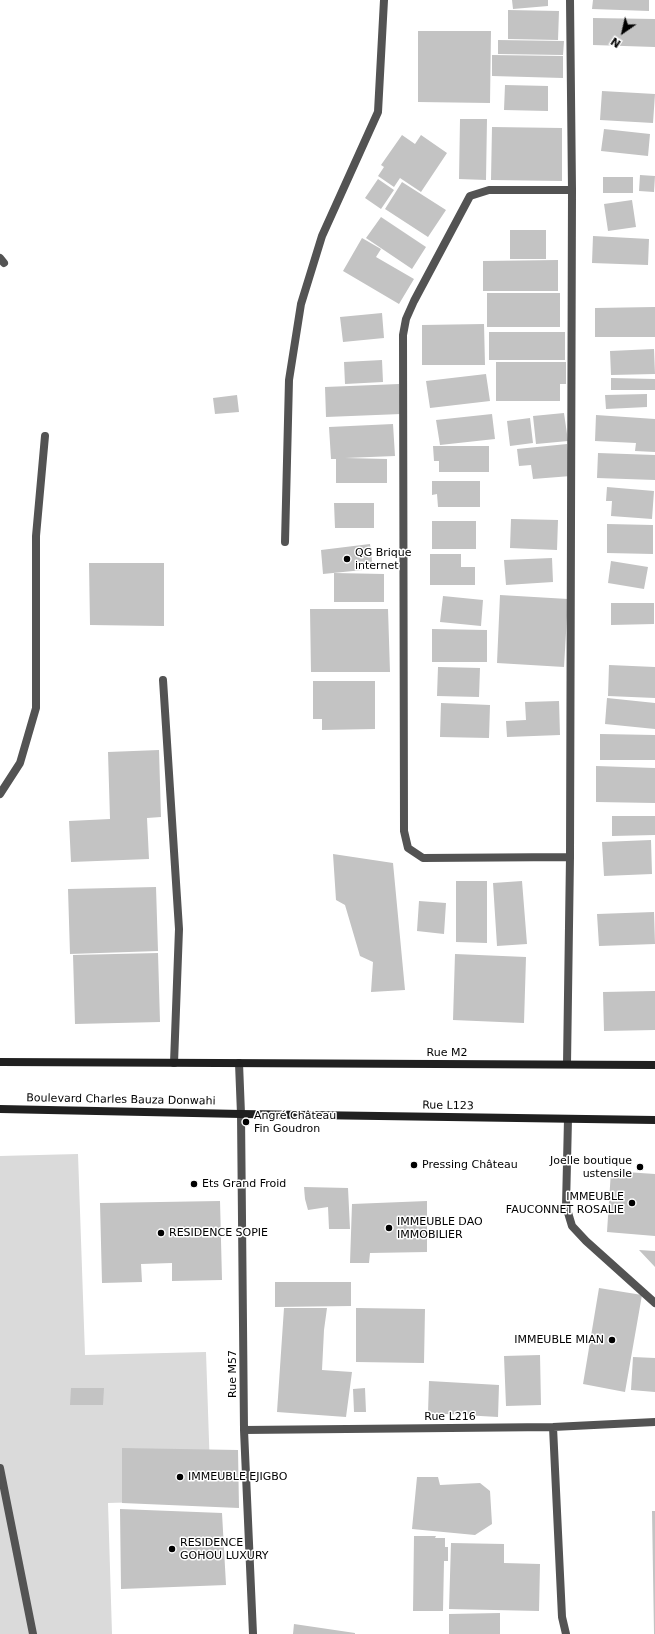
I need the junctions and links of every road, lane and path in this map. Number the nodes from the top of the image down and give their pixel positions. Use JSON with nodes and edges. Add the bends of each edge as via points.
{"nodes":[{"id":1,"x":384,"y":0,"type":"edge"},
{"id":2,"x":570,"y":0,"type":"edge"},
{"id":3,"x":572,"y":190,"type":"junction"},
{"id":4,"x":46,"y":436,"type":"dead end"},
{"id":5,"x":285,"y":542,"type":"dead end"},
{"id":6,"x":163,"y":680,"type":"dead end"},
{"id":7,"x":0,"y":794,"type":"edge"},
{"id":8,"x":570,"y":857,"type":"junction"},
{"id":9,"x":0,"y":1062,"type":"edge"},
{"id":10,"x":174,"y":1063,"type":"junction"},
{"id":11,"x":239,"y":1063,"type":"junction"},
{"id":12,"x":567,"y":1064,"type":"junction"},
{"id":13,"x":655,"y":1065,"type":"edge"},
{"id":14,"x":0,"y":1109,"type":"edge"},
{"id":15,"x":241,"y":1114,"type":"junction"},
{"id":16,"x":568,"y":1119,"type":"junction"},
{"id":17,"x":655,"y":1120,"type":"edge"},
{"id":18,"x":655,"y":1303,"type":"edge"},
{"id":19,"x":655,"y":1422,"type":"edge"},
{"id":20,"x":553,"y":1427,"type":"junction"},
{"id":21,"x":244,"y":1430,"type":"junction"},
{"id":22,"x":0,"y":1468,"type":"edge"},
{"id":23,"x":34,"y":1634,"type":"edge"},
{"id":24,"x":253,"y":1634,"type":"edge"},
{"id":25,"x":566,"y":1634,"type":"edge"}],
"edges":[{"from":1,"to":5,"type":"street","via":[[378,112],[322,236],[301,304],[289,380]]},
{"from":2,"to":3,"type":"street"},
{"from":3,"to":8,"type":"street"},
{"from":3,"to":8,"type":"street","via":[[489,190],[470,196],[414,301],[406,319],[403,335],[404,831],[408,848],[423,858]]},
{"from":4,"to":7,"type":"street","via":[[36,536],[36,708],[20,763]]},
{"from":6,"to":10,"type":"street","via":[[179,929]]},
{"from":8,"to":12,"type":"street"},
{"from":9,"to":10,"type":"main road"},
{"from":10,"to":11,"type":"main road"},
{"from":11,"to":12,"type":"main road","name":"Rue M2"},
{"from":11,"to":15,"type":"street","name":"Rue M57"},
{"from":12,"to":13,"type":"main road","name":"Rue M2"},
{"from":14,"to":15,"type":"main road","name":"Boulevard Charles Bauza Donwahi"},
{"from":15,"to":16,"type":"main road","name":"Rue L123"},
{"from":15,"to":21,"type":"street","name":"Rue M57"},
{"from":16,"to":17,"type":"main road","name":"Rue L123"},
{"from":16,"to":18,"type":"street","via":[[566,1206],[572,1226]]},
{"from":19,"to":20,"type":"street","name":"Rue L216"},
{"from":20,"to":21,"type":"street","name":"Rue L216"},
{"from":20,"to":25,"type":"street","via":[[562,1616]]},
{"from":21,"to":24,"type":"street","name":"Rue M57"},
{"from":22,"to":23,"type":"street"}]}
